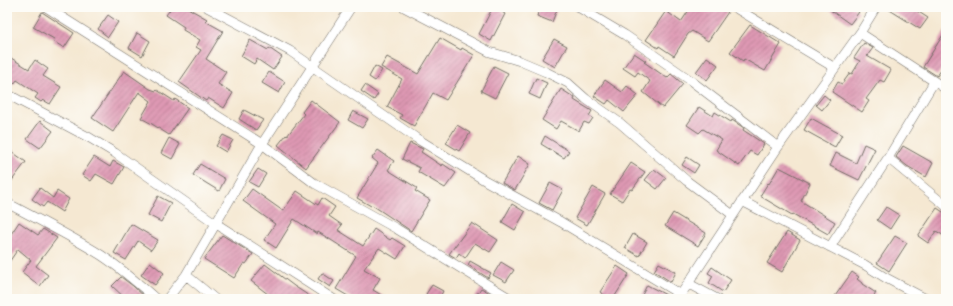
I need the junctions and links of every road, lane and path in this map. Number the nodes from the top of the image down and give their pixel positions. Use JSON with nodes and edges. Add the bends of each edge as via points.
{"nodes":[{"id":1,"x":46,"y":7,"type":"edge"},
{"id":2,"x":207,"y":7,"type":"edge"},
{"id":3,"x":351,"y":7,"type":"edge"},
{"id":4,"x":404,"y":7,"type":"edge"},
{"id":5,"x":578,"y":7,"type":"edge"},
{"id":6,"x":734,"y":7,"type":"edge"},
{"id":7,"x":876,"y":7,"type":"edge"},
{"id":8,"x":860,"y":33,"type":"junction"},
{"id":9,"x":312,"y":67,"type":"junction"},
{"id":10,"x":835,"y":68,"type":"junction"},
{"id":11,"x":934,"y":82,"type":"junction"},
{"id":12,"x":946,"y":89,"type":"edge"},
{"id":13,"x":7,"y":94,"type":"edge"},
{"id":14,"x":262,"y":144,"type":"junction"},
{"id":15,"x":778,"y":147,"type":"junction"},
{"id":16,"x":888,"y":158,"type":"junction"},
{"id":17,"x":742,"y":201,"type":"junction"},
{"id":18,"x":7,"y":203,"type":"edge"},
{"id":19,"x":946,"y":206,"type":"edge"},
{"id":20,"x":733,"y":215,"type":"junction"},
{"id":21,"x":215,"y":223,"type":"junction"},
{"id":22,"x":830,"y":246,"type":"junction"},
{"id":23,"x":186,"y":275,"type":"junction"},
{"id":24,"x":689,"y":284,"type":"junction"},
{"id":25,"x":680,"y":297,"type":"edge"},
{"id":26,"x":156,"y":299,"type":"edge"},
{"id":27,"x":167,"y":299,"type":"edge"},
{"id":28,"x":215,"y":299,"type":"edge"},
{"id":29,"x":333,"y":299,"type":"edge"},
{"id":30,"x":511,"y":299,"type":"edge"},
{"id":31,"x":717,"y":299,"type":"edge"},
{"id":32,"x":926,"y":299,"type":"edge"}],
"edges":[{"from":1,"to":14,"type":"street"},
{"from":2,"to":9,"type":"street","via":[[290,51]]},
{"from":3,"to":9,"type":"street"},
{"from":4,"to":20,"type":"street","via":[[490,52],[520,61],[568,83],[620,123],[687,181]]},
{"from":5,"to":15,"type":"street","via":[[625,35],[690,80]]},
{"from":6,"to":10,"type":"street"},
{"from":7,"to":8,"type":"street"},
{"from":8,"to":10,"type":"street"},
{"from":8,"to":11,"type":"street"},
{"from":9,"to":14,"type":"street"},
{"from":9,"to":25,"type":"street","via":[[416,138],[486,181],[561,222]]},
{"from":10,"to":15,"type":"street"},
{"from":11,"to":12,"type":"street"},
{"from":11,"to":16,"type":"street"},
{"from":13,"to":21,"type":"street","via":[[90,138],[135,166]]},
{"from":14,"to":21,"type":"street"},
{"from":14,"to":30,"type":"street","via":[[314,183],[397,229]]},
{"from":15,"to":17,"type":"street"},
{"from":16,"to":19,"type":"street"},
{"from":16,"to":22,"type":"street"},
{"from":17,"to":20,"type":"street"},
{"from":17,"to":22,"type":"street"},
{"from":18,"to":26,"type":"street","via":[[81,242],[121,269]]},
{"from":20,"to":24,"type":"street"},
{"from":21,"to":23,"type":"street"},
{"from":21,"to":29,"type":"street"},
{"from":22,"to":32,"type":"street"},
{"from":23,"to":27,"type":"street"},
{"from":23,"to":28,"type":"street"},
{"from":24,"to":25,"type":"street"},
{"from":24,"to":31,"type":"street"}]}
